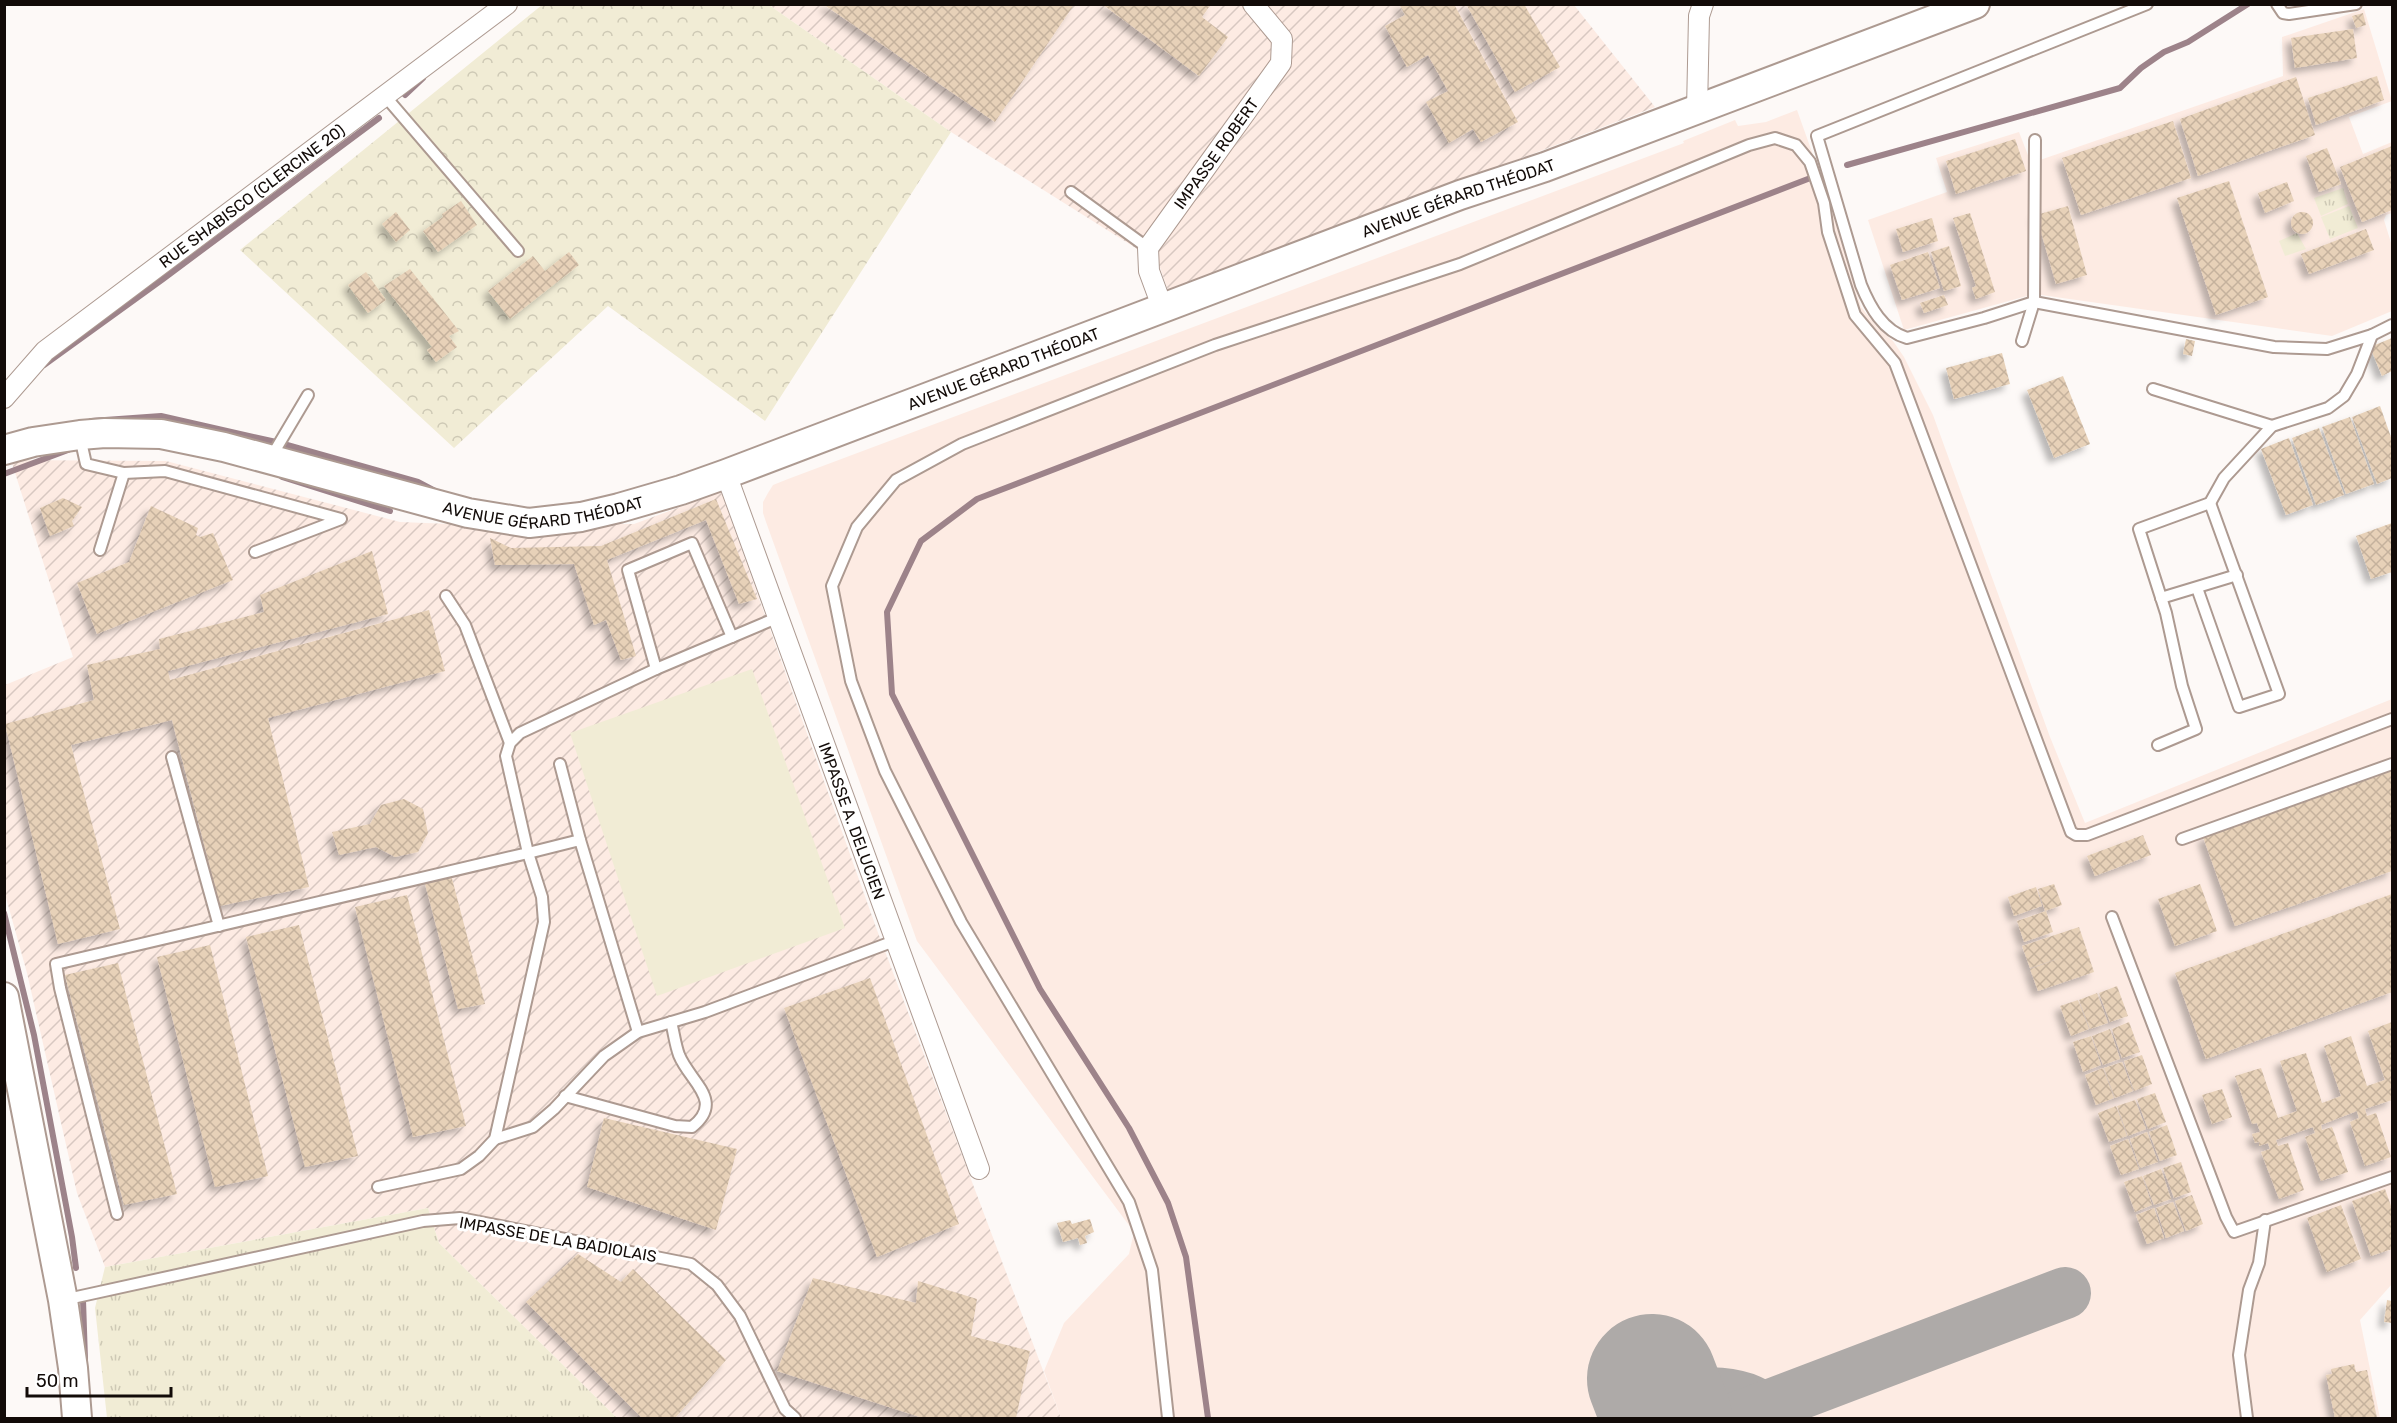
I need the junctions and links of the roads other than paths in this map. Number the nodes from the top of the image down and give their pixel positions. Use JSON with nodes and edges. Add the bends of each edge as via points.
{"nodes":[{"id":1,"x":507,"y":4,"type":"edge"},
{"id":2,"x":1253,"y":4,"type":"edge"},
{"id":3,"x":1975,"y":4,"type":"edge"},
{"id":4,"x":2148,"y":4,"type":"edge"},
{"id":5,"x":2356,"y":4,"type":"edge"},
{"id":6,"x":2278,"y":6,"type":"edge"},
{"id":7,"x":1697,"y":8,"type":"edge"},
{"id":8,"x":385,"y":96,"type":"junction"},
{"id":9,"x":1698,"y":110,"type":"junction"},
{"id":10,"x":2035,"y":140,"type":"dead end"},
{"id":11,"x":1071,"y":192,"type":"dead end"},
{"id":12,"x":1148,"y":248,"type":"junction"},
{"id":13,"x":518,"y":251,"type":"dead end"},
{"id":14,"x":2034,"y":302,"type":"junction"},
{"id":15,"x":1163,"y":309,"type":"junction"},
{"id":16,"x":2392,"y":325,"type":"edge"},
{"id":17,"x":2372,"y":335,"type":"junction"},
{"id":18,"x":2022,"y":341,"type":"dead end"},
{"id":19,"x":2153,"y":389,"type":"dead end"},
{"id":20,"x":308,"y":395,"type":"dead end"},
{"id":21,"x":4,"y":398,"type":"edge"},
{"id":22,"x":2272,"y":426,"type":"junction"},
{"id":23,"x":80,"y":435,"type":"junction"},
{"id":24,"x":4,"y":450,"type":"edge"},
{"id":25,"x":270,"y":459,"type":"junction"},
{"id":26,"x":124,"y":473,"type":"junction"},
{"id":27,"x":726,"y":474,"type":"junction"},
{"id":28,"x":2210,"y":502,"type":"junction"},
{"id":29,"x":100,"y":550,"type":"dead end"},
{"id":30,"x":255,"y":552,"type":"dead end"},
{"id":31,"x":2237,"y":575,"type":"junction"},
{"id":32,"x":2197,"y":588,"type":"junction"},
{"id":33,"x":446,"y":596,"type":"dead end"},
{"id":34,"x":2161,"y":598,"type":"junction"},
{"id":35,"x":779,"y":616,"type":"junction"},
{"id":36,"x":732,"y":637,"type":"junction"},
{"id":37,"x":656,"y":669,"type":"junction"},
{"id":38,"x":2392,"y":719,"type":"edge"},
{"id":39,"x":510,"y":743,"type":"junction"},
{"id":40,"x":2158,"y":745,"type":"dead end"},
{"id":41,"x":172,"y":757,"type":"dead end"},
{"id":42,"x":560,"y":764,"type":"dead end"},
{"id":43,"x":2392,"y":764,"type":"edge"},
{"id":44,"x":2182,"y":839,"type":"dead end"},
{"id":45,"x":580,"y":840,"type":"junction"},
{"id":46,"x":528,"y":853,"type":"junction"},
{"id":47,"x":2112,"y":917,"type":"dead end"},
{"id":48,"x":219,"y":926,"type":"junction"},
{"id":49,"x":897,"y":940,"type":"junction"},
{"id":50,"x":4,"y":997,"type":"edge"},
{"id":51,"x":672,"y":1022,"type":"junction"},
{"id":52,"x":8,"y":1032,"type":"edge"},
{"id":53,"x":638,"y":1032,"type":"junction"},
{"id":54,"x":565,"y":1096,"type":"junction"},
{"id":55,"x":495,"y":1139,"type":"junction"},
{"id":56,"x":979,"y":1169,"type":"dead end"},
{"id":57,"x":2392,"y":1177,"type":"edge"},
{"id":58,"x":378,"y":1187,"type":"dead end"},
{"id":59,"x":117,"y":1214,"type":"dead end"},
{"id":60,"x":2265,"y":1220,"type":"junction"},
{"id":61,"x":63,"y":1300,"type":"junction"},
{"id":62,"x":76,"y":1419,"type":"edge"},
{"id":63,"x":795,"y":1419,"type":"edge"},
{"id":64,"x":1168,"y":1419,"type":"edge"},
{"id":65,"x":2247,"y":1419,"type":"edge"}],
"edges":[{"from":1,"to":8,"type":"street","name":"RUE SHABISCO (CLERCINE 20)"},
{"from":2,"to":12,"type":"street","name":"IMPASSE ROBERT","via":[[1282,39],[1281,63]]},
{"from":3,"to":9,"type":"street","name":"AVENUE GÉRARD THÉODAT"},
{"from":4,"to":14,"type":"lane","via":[[1817,136],[1861,285],[1869,304],[1897,335],[1907,338]]},
{"from":5,"to":6,"type":"lane","via":[[2289,14]]},
{"from":7,"to":9,"type":"street"},
{"from":8,"to":13,"type":"lane"},
{"from":8,"to":21,"type":"street","name":"RUE SHABISCO (CLERCINE 20)","via":[[45,351]]},
{"from":9,"to":15,"type":"street","name":"AVENUE GÉRARD THÉODAT","via":[[1460,195]]},
{"from":10,"to":14,"type":"lane"},
{"from":11,"to":12,"type":"lane"},
{"from":12,"to":15,"type":"street","via":[[1149,271]]},
{"from":14,"to":17,"type":"lane","via":[[2274,347],[2327,349]]},
{"from":14,"to":18,"type":"lane"},
{"from":15,"to":27,"type":"street","name":"AVENUE GÉRARD THÉODAT"},
{"from":16,"to":17,"type":"lane"},
{"from":17,"to":22,"type":"lane","via":[[2344,396],[2328,408]]},
{"from":19,"to":22,"type":"lane"},
{"from":20,"to":25,"type":"lane"},
{"from":22,"to":28,"type":"lane","via":[[2224,478]]},
{"from":23,"to":24,"type":"street","name":"AVENUE GÉRARD THÉODAT"},
{"from":23,"to":25,"type":"street","name":"AVENUE GÉRARD THÉODAT","via":[[161,434]]},
{"from":23,"to":26,"type":"lane","via":[[86,464]]},
{"from":25,"to":27,"type":"street","name":"AVENUE GÉRARD THÉODAT","via":[[468,513],[529,523],[619,508]]},
{"from":26,"to":29,"type":"lane"},
{"from":26,"to":30,"type":"lane","via":[[165,471],[341,519]]},
{"from":27,"to":35,"type":"street","name":"IMPASSE A. DELUCIEN"},
{"from":28,"to":31,"type":"lane"},
{"from":28,"to":34,"type":"lane","via":[[2139,529]]},
{"from":31,"to":32,"type":"lane"},
{"from":31,"to":32,"type":"lane","via":[[2279,694],[2239,707]]},
{"from":32,"to":34,"type":"lane"},
{"from":33,"to":39,"type":"lane","via":[[465,625]]},
{"from":34,"to":40,"type":"lane","via":[[2196,729]]},
{"from":35,"to":36,"type":"lane"},
{"from":35,"to":49,"type":"street","name":"IMPASSE A. DELUCIEN"},
{"from":36,"to":37,"type":"lane"},
{"from":36,"to":37,"type":"lane","via":[[692,543],[628,570]]},
{"from":37,"to":39,"type":"lane","via":[[532,727]]},
{"from":38,"to":64,"type":"lane","via":[[2086,835],[2071,831],[1895,363],[1855,315],[1810,162],[1796,145],[1775,138],[1749,145],[1460,264],[1215,345],[962,444],[896,480],[857,528],[832,586],[851,681],[885,771],[961,922],[1129,1203],[1152,1270]]},
{"from":39,"to":46,"type":"lane","via":[[506,756]]},
{"from":41,"to":48,"type":"lane"},
{"from":42,"to":45,"type":"lane"},
{"from":43,"to":44,"type":"lane"},
{"from":45,"to":46,"type":"lane"},
{"from":45,"to":53,"type":"lane"},
{"from":46,"to":48,"type":"lane"},
{"from":46,"to":55,"type":"lane","via":[[542,897],[544,922]]},
{"from":47,"to":60,"type":"lane","via":[[2226,1217],[2234,1232]]},
{"from":48,"to":59,"type":"lane","via":[[56,964]]},
{"from":49,"to":51,"type":"lane"},
{"from":49,"to":56,"type":"street","name":"IMPASSE A. DELUCIEN"},
{"from":50,"to":52,"type":"street"},
{"from":51,"to":53,"type":"lane"},
{"from":51,"to":54,"type":"lane","via":[[679,1054],[705,1097],[702,1119],[692,1127],[675,1126]]},
{"from":52,"to":61,"type":"street"},
{"from":53,"to":54,"type":"lane","via":[[604,1056]]},
{"from":54,"to":55,"type":"lane","via":[[533,1127]]},
{"from":55,"to":58,"type":"lane","via":[[461,1169]]},
{"from":57,"to":60,"type":"lane"},
{"from":60,"to":65,"type":"lane","via":[[2239,1355]]},
{"from":61,"to":62,"type":"street"},
{"from":61,"to":63,"type":"lane","name":"IMPASSE DE LA BADIOLAIS","via":[[423,1221],[460,1218],[691,1264],[717,1285],[740,1316],[785,1409]]}]}
